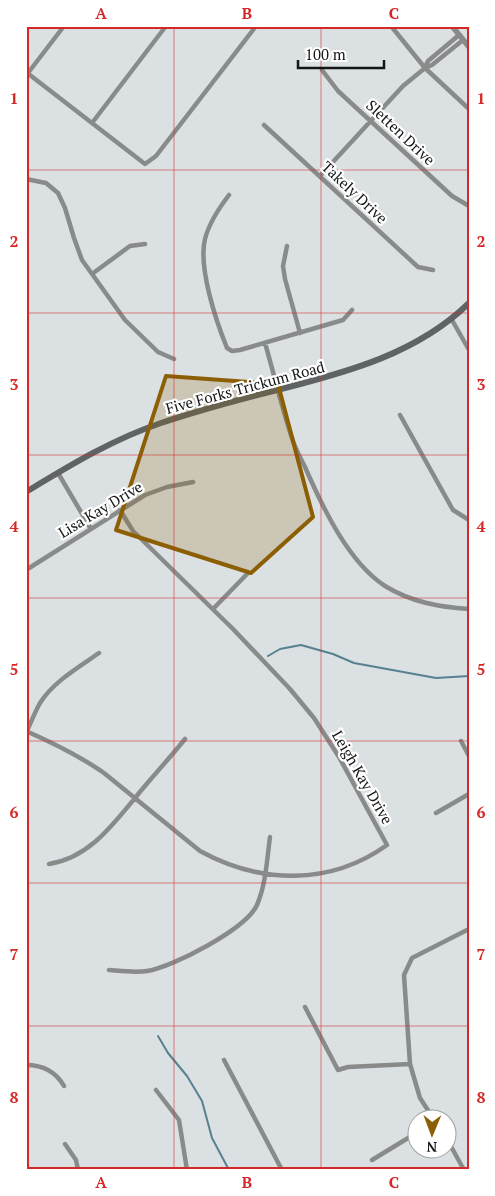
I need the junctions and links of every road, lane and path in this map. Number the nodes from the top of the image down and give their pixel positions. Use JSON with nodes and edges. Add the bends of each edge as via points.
{"nodes":[{"id":1,"x":64,"y":26,"type":"edge"},
{"id":2,"x":166,"y":26,"type":"edge"},
{"id":3,"x":256,"y":26,"type":"edge"},
{"id":4,"x":391,"y":26,"type":"edge"},
{"id":5,"x":452,"y":26,"type":"edge"},
{"id":6,"x":458,"y":35,"type":"junction"},
{"id":7,"x":463,"y":40,"type":"junction"},
{"id":8,"x":469,"y":47,"type":"edge"},
{"id":9,"x":425,"y":68,"type":"junction"},
{"id":10,"x":322,"y":70,"type":"dead end"},
{"id":11,"x":27,"y":72,"type":"edge"},
{"id":12,"x":469,"y":110,"type":"edge"},
{"id":13,"x":370,"y":120,"type":"junction"},
{"id":14,"x":92,"y":123,"type":"junction"},
{"id":15,"x":264,"y":125,"type":"dead end"},
{"id":16,"x":320,"y":176,"type":"junction"},
{"id":17,"x":26,"y":179,"type":"edge"},
{"id":18,"x":229,"y":195,"type":"dead end"},
{"id":19,"x":469,"y":206,"type":"edge"},
{"id":20,"x":145,"y":244,"type":"dead end"},
{"id":21,"x":287,"y":246,"type":"dead end"},
{"id":22,"x":433,"y":270,"type":"dead end"},
{"id":23,"x":92,"y":274,"type":"junction"},
{"id":24,"x":469,"y":304,"type":"edge"},
{"id":25,"x":352,"y":310,"type":"dead end"},
{"id":26,"x":452,"y":320,"type":"junction"},
{"id":27,"x":300,"y":333,"type":"junction"},
{"id":28,"x":265,"y":343,"type":"junction"},
{"id":29,"x":469,"y":350,"type":"edge"},
{"id":30,"x":174,"y":359,"type":"dead end"},
{"id":31,"x":279,"y":390,"type":"junction"},
{"id":32,"x":400,"y":415,"type":"dead end"},
{"id":33,"x":58,"y":473,"type":"junction"},
{"id":34,"x":193,"y":482,"type":"dead end"},
{"id":35,"x":26,"y":492,"type":"edge"},
{"id":36,"x":120,"y":510,"type":"junction"},
{"id":37,"x":469,"y":520,"type":"edge"},
{"id":38,"x":91,"y":529,"type":"junction"},
{"id":39,"x":26,"y":570,"type":"edge"},
{"id":40,"x":248,"y":573,"type":"dead end"},
{"id":41,"x":213,"y":609,"type":"junction"},
{"id":42,"x":469,"y":609,"type":"edge"},
{"id":43,"x":99,"y":653,"type":"dead end"},
{"id":44,"x":27,"y":731,"type":"edge"},
{"id":45,"x":186,"y":739,"type":"dead end"},
{"id":46,"x":461,"y":741,"type":"dead end"},
{"id":47,"x":469,"y":756,"type":"edge"},
{"id":48,"x":469,"y":794,"type":"edge"},
{"id":49,"x":135,"y":798,"type":"junction"},
{"id":50,"x":436,"y":813,"type":"dead end"},
{"id":51,"x":270,"y":837,"type":"dead end"},
{"id":52,"x":49,"y":864,"type":"dead end"},
{"id":53,"x":264,"y":874,"type":"junction"},
{"id":54,"x":467,"y":930,"type":"edge"},
{"id":55,"x":469,"y":937,"type":"edge"},
{"id":56,"x":109,"y":970,"type":"dead end"},
{"id":57,"x":305,"y":1008,"type":"dead end"},
{"id":58,"x":224,"y":1060,"type":"dead end"},
{"id":59,"x":410,"y":1064,"type":"junction"},
{"id":60,"x":26,"y":1065,"type":"edge"},
{"id":61,"x":64,"y":1086,"type":"dead end"},
{"id":62,"x":156,"y":1090,"type":"dead end"},
{"id":63,"x":426,"y":1108,"type":"edge"},
{"id":64,"x":408,"y":1138,"type":"edge"},
{"id":65,"x":65,"y":1144,"type":"dead end"},
{"id":66,"x":457,"y":1158,"type":"edge"},
{"id":67,"x":372,"y":1160,"type":"dead end"},
{"id":68,"x":78,"y":1170,"type":"edge"},
{"id":69,"x":187,"y":1170,"type":"edge"},
{"id":70,"x":282,"y":1170,"type":"edge"},
{"id":71,"x":464,"y":1170,"type":"edge"}],
"edges":[{"from":1,"to":11,"type":"street"},
{"from":2,"to":14,"type":"street"},
{"from":3,"to":14,"type":"street","via":[[149,162],[145,164],[139,160]]},
{"from":4,"to":9,"type":"street"},
{"from":5,"to":6,"type":"street"},
{"from":6,"to":7,"type":"street"},
{"from":6,"to":9,"type":"street","via":[[428,61]]},
{"from":7,"to":8,"type":"street"},
{"from":7,"to":9,"type":"street"},
{"from":9,"to":12,"type":"street"},
{"from":9,"to":13,"type":"street"},
{"from":10,"to":13,"type":"street","name":"Sletten Drive","via":[[338,92]]},
{"from":11,"to":14,"type":"street"},
{"from":13,"to":16,"type":"street"},
{"from":13,"to":19,"type":"street","name":"Sletten Drive","via":[[452,196]]},
{"from":15,"to":16,"type":"street","name":"Takely Drive"},
{"from":16,"to":22,"type":"street","name":"Takely Drive","via":[[418,267]]},
{"from":17,"to":23,"type":"street","via":[[46,183],[58,193],[82,260]]},
{"from":18,"to":28,"type":"street","via":[[205,238],[202,257],[206,278],[227,348],[240,350]]},
{"from":20,"to":23,"type":"street","via":[[130,246]]},
{"from":21,"to":27,"type":"street","via":[[283,266]]},
{"from":23,"to":30,"type":"street","via":[[125,320],[158,352]]},
{"from":24,"to":26,"type":"main road","name":"Five Forks Trickum Road"},
{"from":25,"to":27,"type":"street","via":[[343,320]]},
{"from":26,"to":29,"type":"street"},
{"from":26,"to":31,"type":"main road","name":"Five Forks Trickum Road","via":[[398,352],[326,378]]},
{"from":27,"to":28,"type":"street"},
{"from":28,"to":31,"type":"street"},
{"from":31,"to":33,"type":"main road","name":"Five Forks Trickum Road","via":[[161,423],[88,455]]},
{"from":31,"to":42,"type":"street","via":[[291,436],[318,498],[360,564],[384,585],[408,598],[444,608]]},
{"from":32,"to":37,"type":"street","via":[[453,510]]},
{"from":33,"to":35,"type":"main road","name":"Five Forks Trickum Road"},
{"from":33,"to":38,"type":"street"},
{"from":34,"to":36,"type":"street","name":"Lisa Kay Drive","via":[[155,490]]},
{"from":36,"to":38,"type":"street","name":"Lisa Kay Drive"},
{"from":36,"to":41,"type":"street","name":"Leigh Kay Drive","via":[[133,531]]},
{"from":38,"to":39,"type":"street","name":"Lisa Kay Drive"},
{"from":40,"to":41,"type":"street"},
{"from":41,"to":53,"type":"street","name":"Leigh Kay Drive","via":[[314,718],[387,845],[364,858],[325,872],[294,876]]},
{"from":43,"to":44,"type":"street","via":[[50,691],[40,702]]},
{"from":44,"to":49,"type":"street","name":"Leigh Kay Drive","via":[[89,762]]},
{"from":45,"to":49,"type":"street"},
{"from":46,"to":47,"type":"street"},
{"from":48,"to":50,"type":"street"},
{"from":49,"to":52,"type":"street","via":[[87,850],[65,861]]},
{"from":49,"to":53,"type":"street","name":"Leigh Kay Drive","via":[[200,851],[230,866]]},
{"from":51,"to":53,"type":"street"},
{"from":53,"to":56,"type":"street","via":[[257,905],[247,920],[232,931],[166,966],[147,971]]},
{"from":54,"to":55,"type":"street"},
{"from":54,"to":59,"type":"street","via":[[412,958],[404,975]]},
{"from":57,"to":59,"type":"street","via":[[338,1070]]},
{"from":58,"to":70,"type":"street"},
{"from":59,"to":63,"type":"street","via":[[420,1098]]},
{"from":60,"to":61,"type":"street","via":[[53,1072]]},
{"from":62,"to":69,"type":"street","via":[[179,1120]]},
{"from":64,"to":67,"type":"street"},
{"from":65,"to":68,"type":"street","via":[[76,1160]]},
{"from":66,"to":71,"type":"street"}]}
